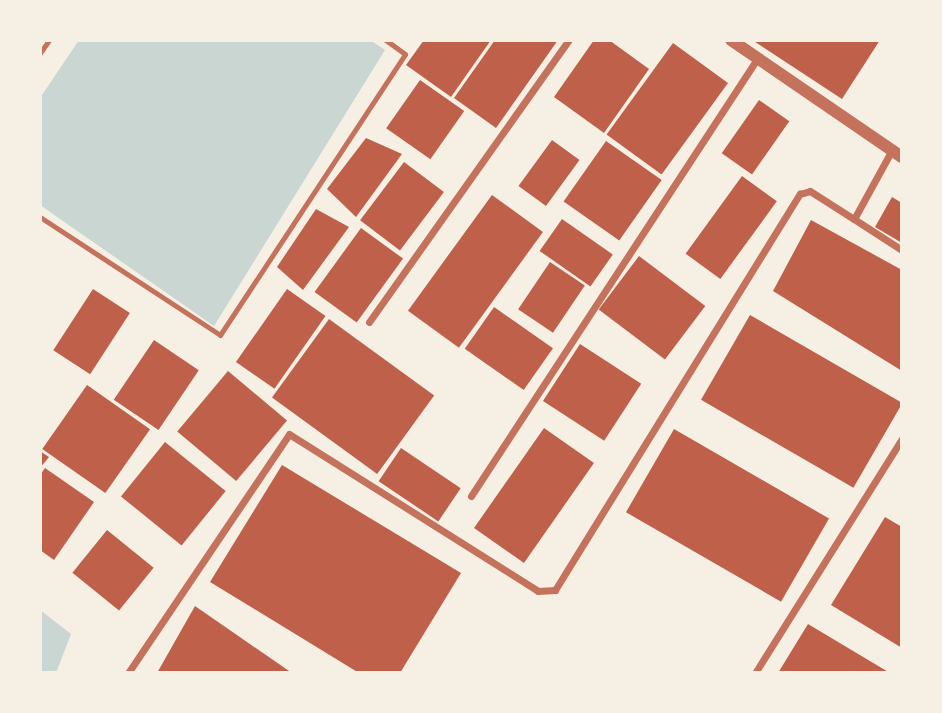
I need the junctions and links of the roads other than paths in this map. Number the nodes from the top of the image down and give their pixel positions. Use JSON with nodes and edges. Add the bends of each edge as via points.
{"nodes":[{"id":1,"x":49,"y":40,"type":"edge"},
{"id":2,"x":386,"y":40,"type":"edge"},
{"id":3,"x":569,"y":40,"type":"edge"},
{"id":4,"x":731,"y":40,"type":"edge"},
{"id":5,"x":40,"y":53,"type":"edge"},
{"id":6,"x":757,"y":59,"type":"junction"},
{"id":7,"x":897,"y":153,"type":"edge"},
{"id":8,"x":40,"y":217,"type":"edge"},
{"id":9,"x":854,"y":219,"type":"junction"},
{"id":10,"x":902,"y":250,"type":"edge"},
{"id":11,"x":369,"y":322,"type":"dead end"},
{"id":12,"x":902,"y":439,"type":"edge"},
{"id":13,"x":471,"y":496,"type":"dead end"},
{"id":14,"x":128,"y":673,"type":"edge"},
{"id":15,"x":755,"y":673,"type":"edge"}],
"edges":[{"from":1,"to":5,"type":"lane"},
{"from":2,"to":8,"type":"lane","via":[[405,54],[220,335]]},
{"from":3,"to":11,"type":"street"},
{"from":4,"to":6,"type":"street"},
{"from":6,"to":7,"type":"street"},
{"from":6,"to":13,"type":"street"},
{"from":7,"to":9,"type":"street"},
{"from":9,"to":10,"type":"street"},
{"from":9,"to":14,"type":"street","via":[[810,191],[800,194],[555,590],[538,591],[289,435]]},
{"from":12,"to":15,"type":"street"}]}
